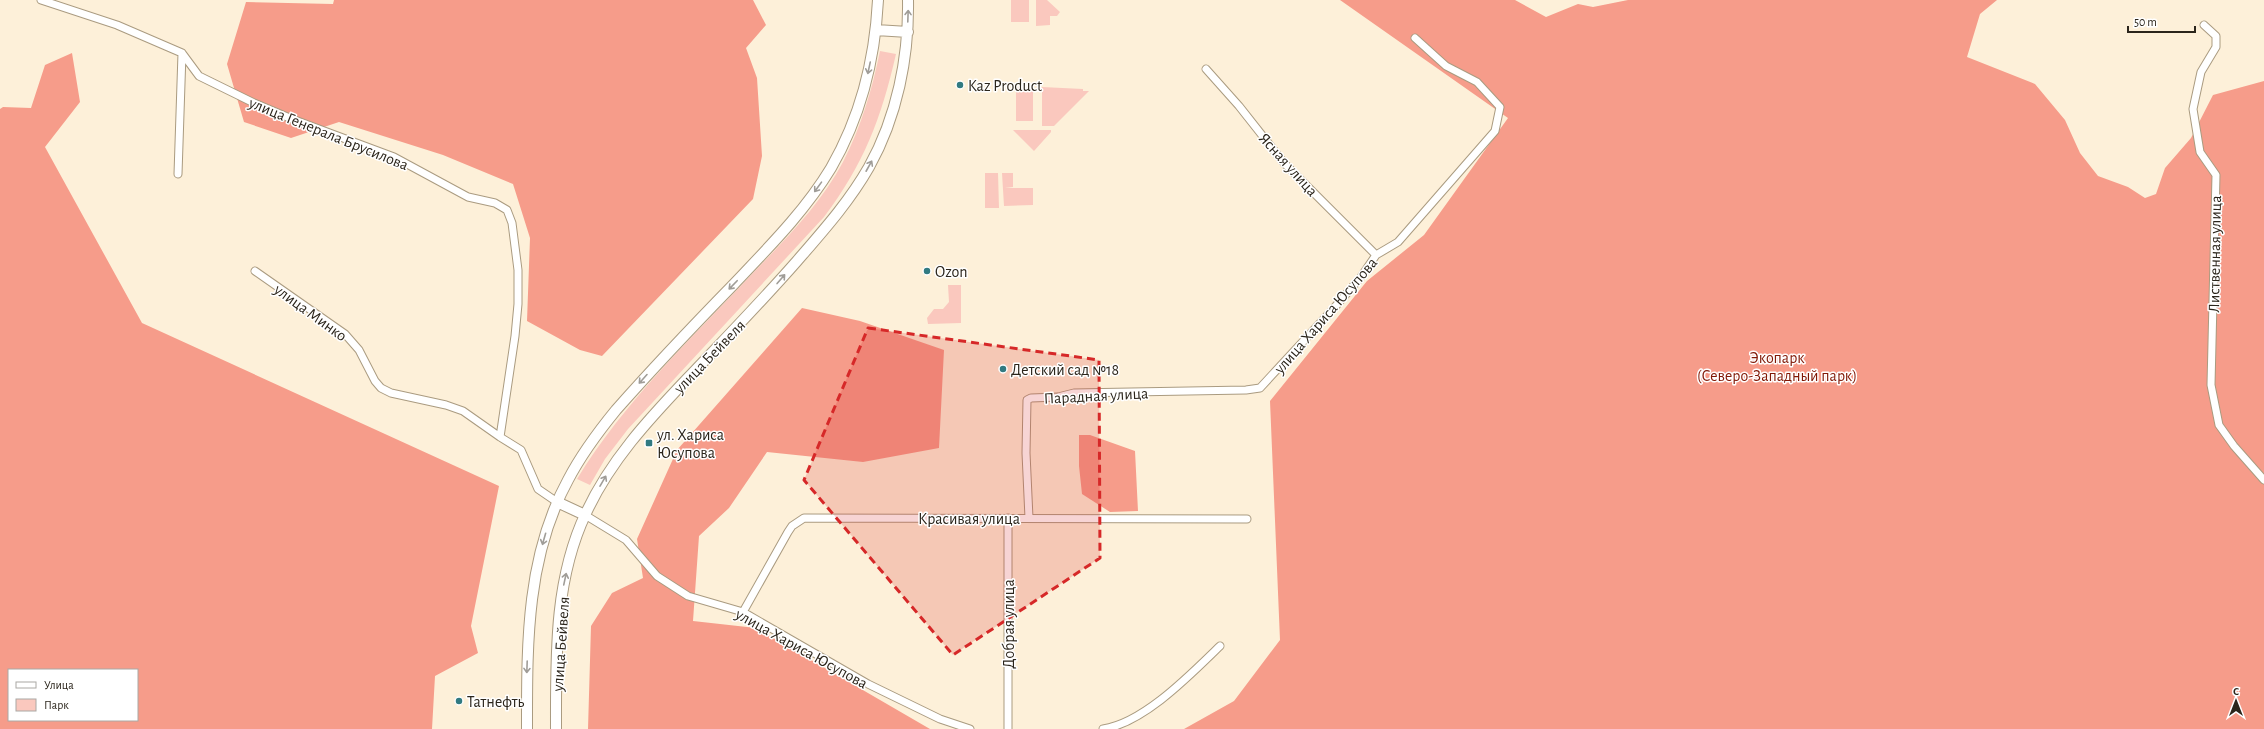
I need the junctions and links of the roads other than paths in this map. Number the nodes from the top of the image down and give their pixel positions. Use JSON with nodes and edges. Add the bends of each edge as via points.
{"nodes":[{"id":1,"x":40,"y":0,"type":"edge"},
{"id":2,"x":878,"y":0,"type":"edge"},
{"id":3,"x":908,"y":0,"type":"edge"},
{"id":4,"x":2204,"y":25,"type":"dead end"},
{"id":5,"x":876,"y":30,"type":"junction"},
{"id":6,"x":908,"y":32,"type":"junction"},
{"id":7,"x":1415,"y":38,"type":"dead end"},
{"id":8,"x":182,"y":53,"type":"junction"},
{"id":9,"x":1206,"y":70,"type":"dead end"},
{"id":10,"x":178,"y":174,"type":"dead end"},
{"id":11,"x":1376,"y":254,"type":"junction"},
{"id":12,"x":255,"y":271,"type":"dead end"},
{"id":13,"x":1260,"y":388,"type":"joint"},
{"id":14,"x":500,"y":437,"type":"junction"},
{"id":15,"x":2264,"y":480,"type":"edge"},
{"id":16,"x":557,"y":502,"type":"junction"},
{"id":17,"x":585,"y":515,"type":"junction"},
{"id":18,"x":1008,"y":518,"type":"junction"},
{"id":19,"x":1029,"y":518,"type":"junction"},
{"id":20,"x":1247,"y":519,"type":"dead end"},
{"id":21,"x":743,"y":612,"type":"junction"},
{"id":22,"x":1220,"y":646,"type":"dead end"},
{"id":23,"x":527,"y":729,"type":"edge"},
{"id":24,"x":556,"y":729,"type":"edge"},
{"id":25,"x":970,"y":729,"type":"edge"},
{"id":26,"x":1008,"y":729,"type":"edge"},
{"id":27,"x":1103,"y":729,"type":"edge"}],
"edges":[{"from":1,"to":8,"type":"street","via":[[117,25]]},
{"from":2,"to":5,"type":"main road","name":"улица Бейвеля"},
{"from":6,"to":3,"type":"main road","name":"улица Бейвеля","one_way":true},
{"from":4,"to":15,"type":"street","name":"Лиственная улица","via":[[2216,36],[2216,47],[2201,72],[2193,109],[2200,152],[2216,175],[2211,385],[2219,425]]},
{"from":5,"to":6,"type":"main road"},
{"from":5,"to":16,"type":"main road","name":"улица Бейвеля","one_way":true,"via":[[870,68],[856,116],[821,184],[784,231],[616,410],[578,461]]},
{"from":17,"to":6,"type":"main road","name":"улица Бейвеля","one_way":true,"via":[[607,473],[647,421],[772,290],[834,219],[853,193],[870,165],[886,127],[904,64]]},
{"from":7,"to":11,"type":"street","name":"улица Хариса Юсупова","via":[[1446,66],[1477,82],[1500,107],[1495,131],[1398,242]]},
{"from":8,"to":10,"type":"street"},
{"from":8,"to":14,"type":"street","name":"улица Генерала Брусилова","via":[[199,76],[254,103],[394,157],[468,197],[495,203],[507,210],[512,223],[518,270],[518,304]]},
{"from":9,"to":11,"type":"street","name":"Ясная улица","via":[[1239,106],[1284,164]]},
{"from":11,"to":13,"type":"street","name":"улица Хариса Юсупова","via":[[1338,303]]},
{"from":12,"to":14,"type":"street","name":"улица Минко","via":[[345,334],[359,350],[381,388],[391,394],[446,405],[462,411]]},
{"from":13,"to":19,"type":"street","name":"Парадная улица","via":[[1074,394],[1031,398],[1026,404]]},
{"from":14,"to":16,"type":"street","via":[[521,450],[538,489]]},
{"from":16,"to":17,"type":"main road"},
{"from":16,"to":23,"type":"main road","name":"улица Бейвеля","one_way":true,"via":[[538,557],[533,591],[528,639]]},
{"from":17,"to":21,"type":"street","name":"улица Хариса Юсупова","via":[[626,540],[657,576],[688,596]]},
{"from":24,"to":17,"type":"main road","name":"улица Бейвеля","one_way":true,"via":[[559,614],[571,556]]},
{"from":18,"to":19,"type":"street","name":"Красивая улица"},
{"from":18,"to":21,"type":"street","name":"Красивая улица","via":[[804,518],[788,532]]},
{"from":18,"to":26,"type":"street","name":"Добрая улица"},
{"from":19,"to":20,"type":"street","name":"Красивая улица"},
{"from":21,"to":25,"type":"street","name":"улица Хариса Юсупова","via":[[868,684],[940,719]]},
{"from":22,"to":27,"type":"street","via":[[1174,689],[1130,720]]}]}
